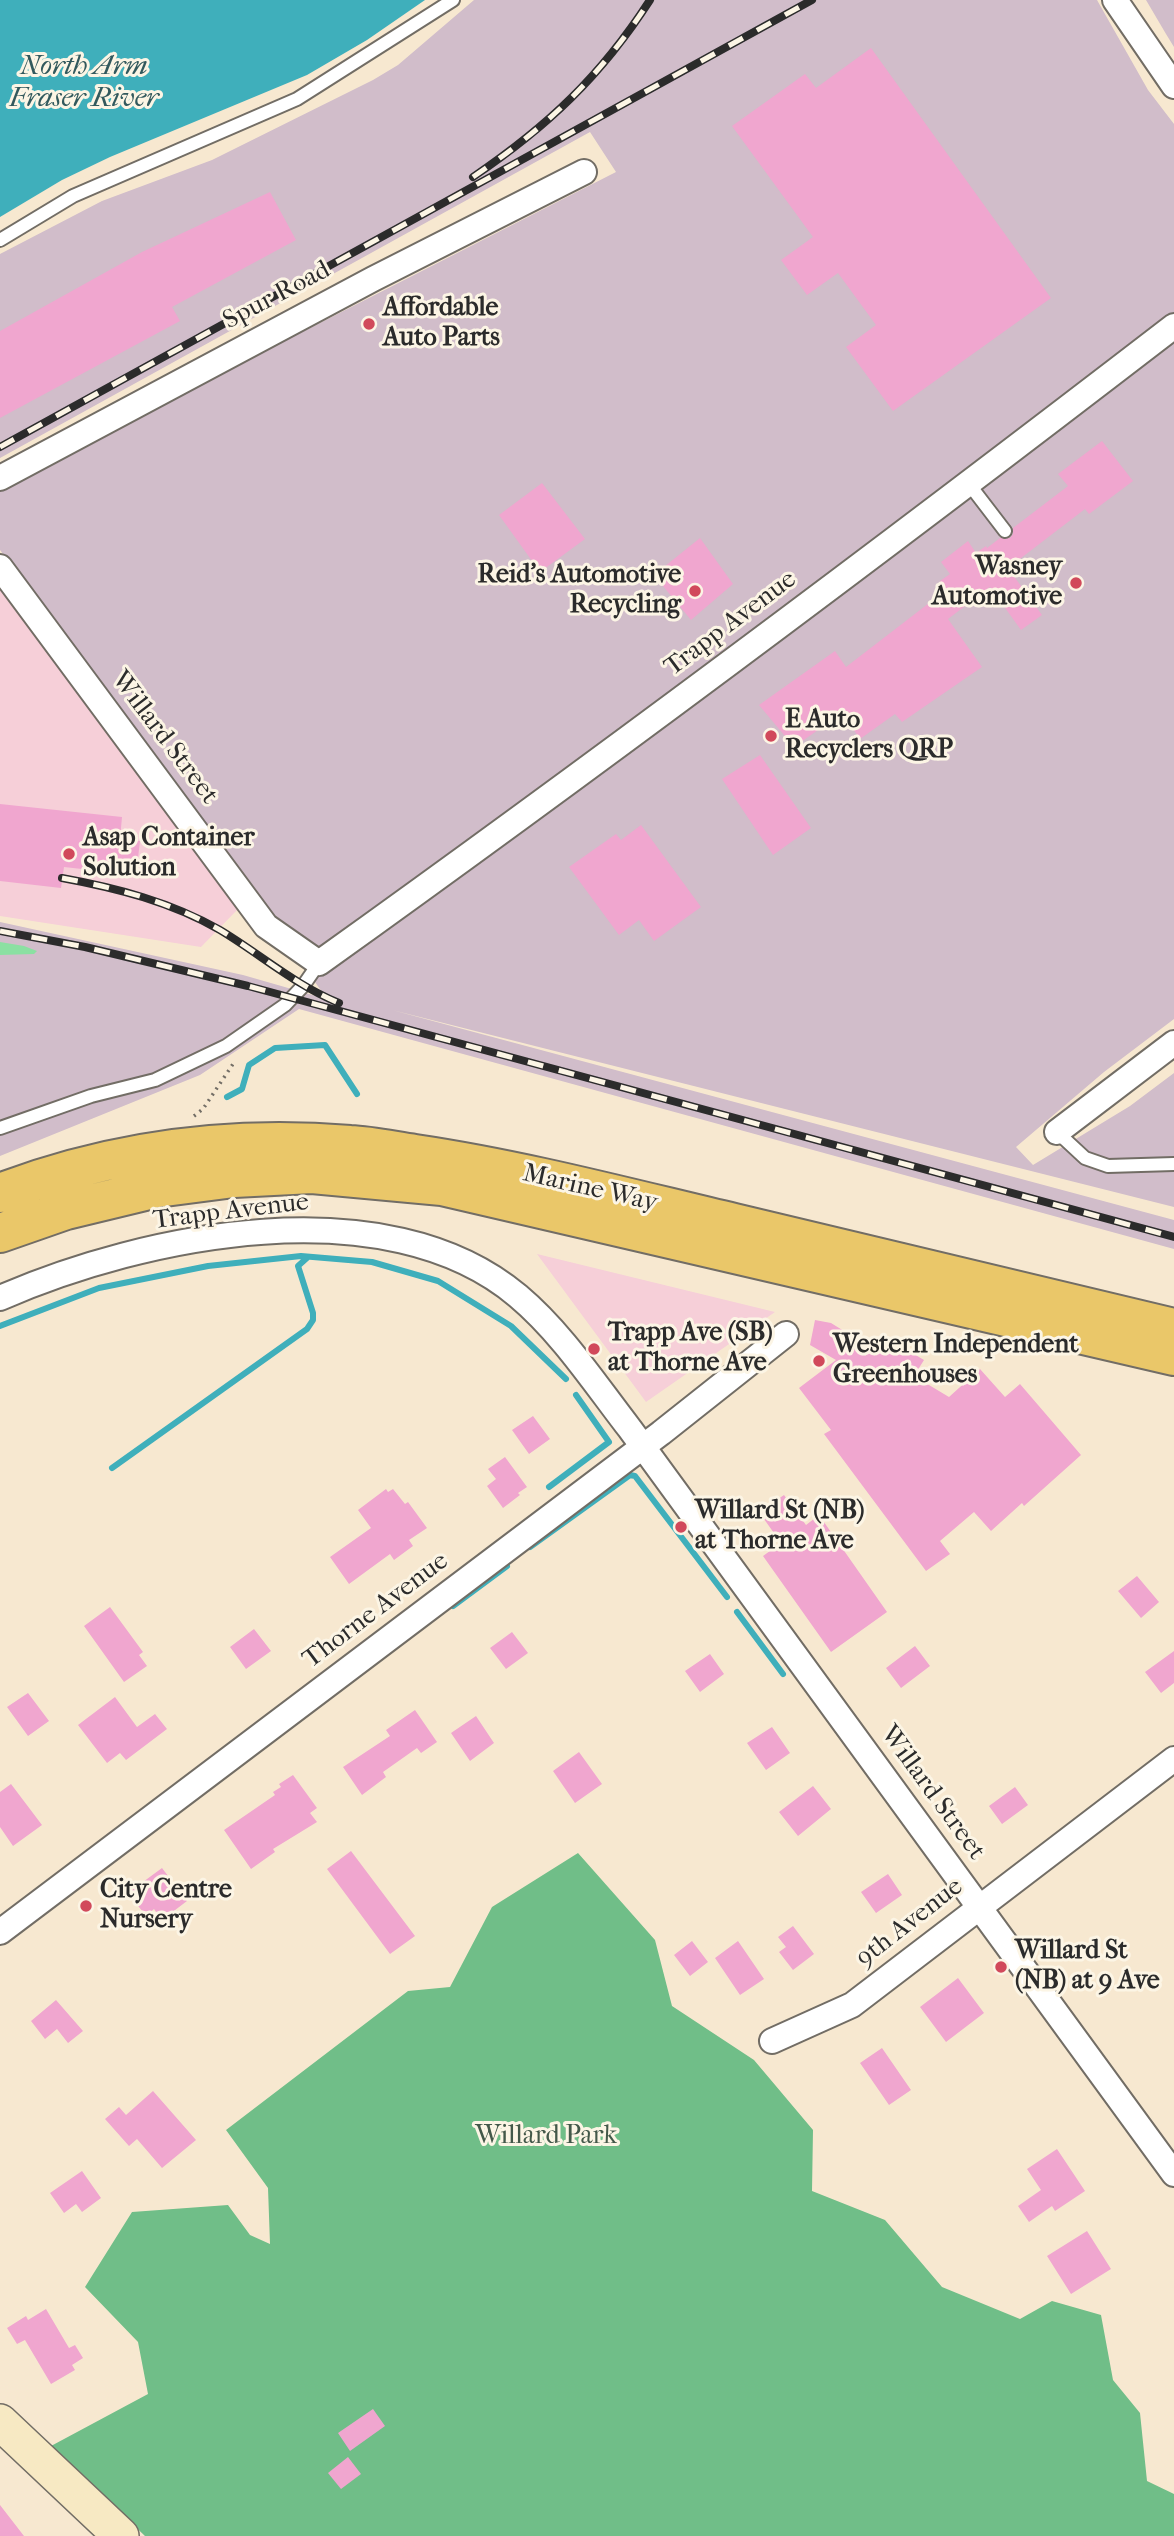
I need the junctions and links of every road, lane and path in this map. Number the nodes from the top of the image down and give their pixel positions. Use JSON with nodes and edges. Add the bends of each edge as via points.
{"nodes":[{"id":1,"x":453,"y":0,"type":"edge"},
{"id":2,"x":1115,"y":0,"type":"edge"},
{"id":3,"x":1174,"y":86,"type":"edge"},
{"id":4,"x":584,"y":172,"type":"dead end"},
{"id":5,"x":0,"y":240,"type":"edge"},
{"id":6,"x":1174,"y":326,"type":"edge"},
{"id":7,"x":0,"y":478,"type":"edge"},
{"id":8,"x":969,"y":484,"type":"junction"},
{"id":9,"x":1005,"y":531,"type":"dead end"},
{"id":10,"x":0,"y":567,"type":"edge"},
{"id":11,"x":319,"y":963,"type":"junction"},
{"id":12,"x":1174,"y":1044,"type":"edge"},
{"id":13,"x":236,"y":1060,"type":"dead end"},
{"id":14,"x":0,"y":1128,"type":"edge"},
{"id":15,"x":1057,"y":1132,"type":"joint"},
{"id":16,"x":172,"y":1149,"type":"junction"},
{"id":17,"x":1174,"y":1164,"type":"edge"},
{"id":18,"x":0,"y":1193,"type":"edge"},
{"id":19,"x":0,"y":1233,"type":"edge"},
{"id":20,"x":0,"y":1298,"type":"edge"},
{"id":21,"x":1174,"y":1328,"type":"edge"},
{"id":22,"x":786,"y":1334,"type":"dead end"},
{"id":23,"x":1174,"y":1356,"type":"edge"},
{"id":24,"x":642,"y":1447,"type":"junction"},
{"id":25,"x":1174,"y":1759,"type":"edge"},
{"id":26,"x":979,"y":1908,"type":"junction"},
{"id":27,"x":0,"y":1932,"type":"edge"},
{"id":28,"x":772,"y":2041,"type":"dead end"},
{"id":29,"x":1174,"y":2174,"type":"edge"},
{"id":30,"x":0,"y":2422,"type":"edge"},
{"id":31,"x":121,"y":2536,"type":"edge"}],
"edges":[{"from":1,"to":5,"type":"lane","via":[[298,99],[73,196]]},
{"from":2,"to":3,"type":"street"},
{"from":4,"to":7,"type":"street","name":"Spur Road"},
{"from":6,"to":8,"type":"street","name":"Trapp Avenue"},
{"from":8,"to":9,"type":"lane"},
{"from":8,"to":11,"type":"street","name":"Trapp Avenue","via":[[529,813]]},
{"from":10,"to":11,"type":"street","name":"Willard Street","via":[[267,926]]},
{"from":11,"to":14,"type":"lane","via":[[285,1005],[226,1046],[155,1080],[91,1096]]},
{"from":12,"to":15,"type":"street"},
{"from":13,"to":16,"type":"path","via":[[203,1108],[184,1123]]},
{"from":15,"to":17,"type":"lane","via":[[1085,1158],[1108,1166]]},
{"from":16,"to":18,"type":"main road","name":"Marine Way","via":[[50,1174]]},
{"from":16,"to":21,"type":"main road","name":"Marine Way","via":[[276,1142],[351,1145],[523,1172]]},
{"from":19,"to":23,"type":"main road","name":"Marine Way","via":[[66,1210],[157,1188],[234,1178],[312,1174],[442,1186]]},
{"from":20,"to":24,"type":"street","name":"Trapp Avenue","via":[[90,1266],[210,1239],[327,1230],[408,1242],[446,1254],[517,1295],[564,1343]]},
{"from":22,"to":24,"type":"street","name":"Thorne Avenue"},
{"from":24,"to":26,"type":"street","name":"Willard Street"},
{"from":24,"to":27,"type":"street","name":"Thorne Avenue"},
{"from":25,"to":26,"type":"street","name":"9th Avenue"},
{"from":26,"to":28,"type":"street","name":"9th Avenue","via":[[852,2005]]},
{"from":26,"to":29,"type":"street","name":"Willard Street"},
{"from":30,"to":31,"type":"street"}]}
